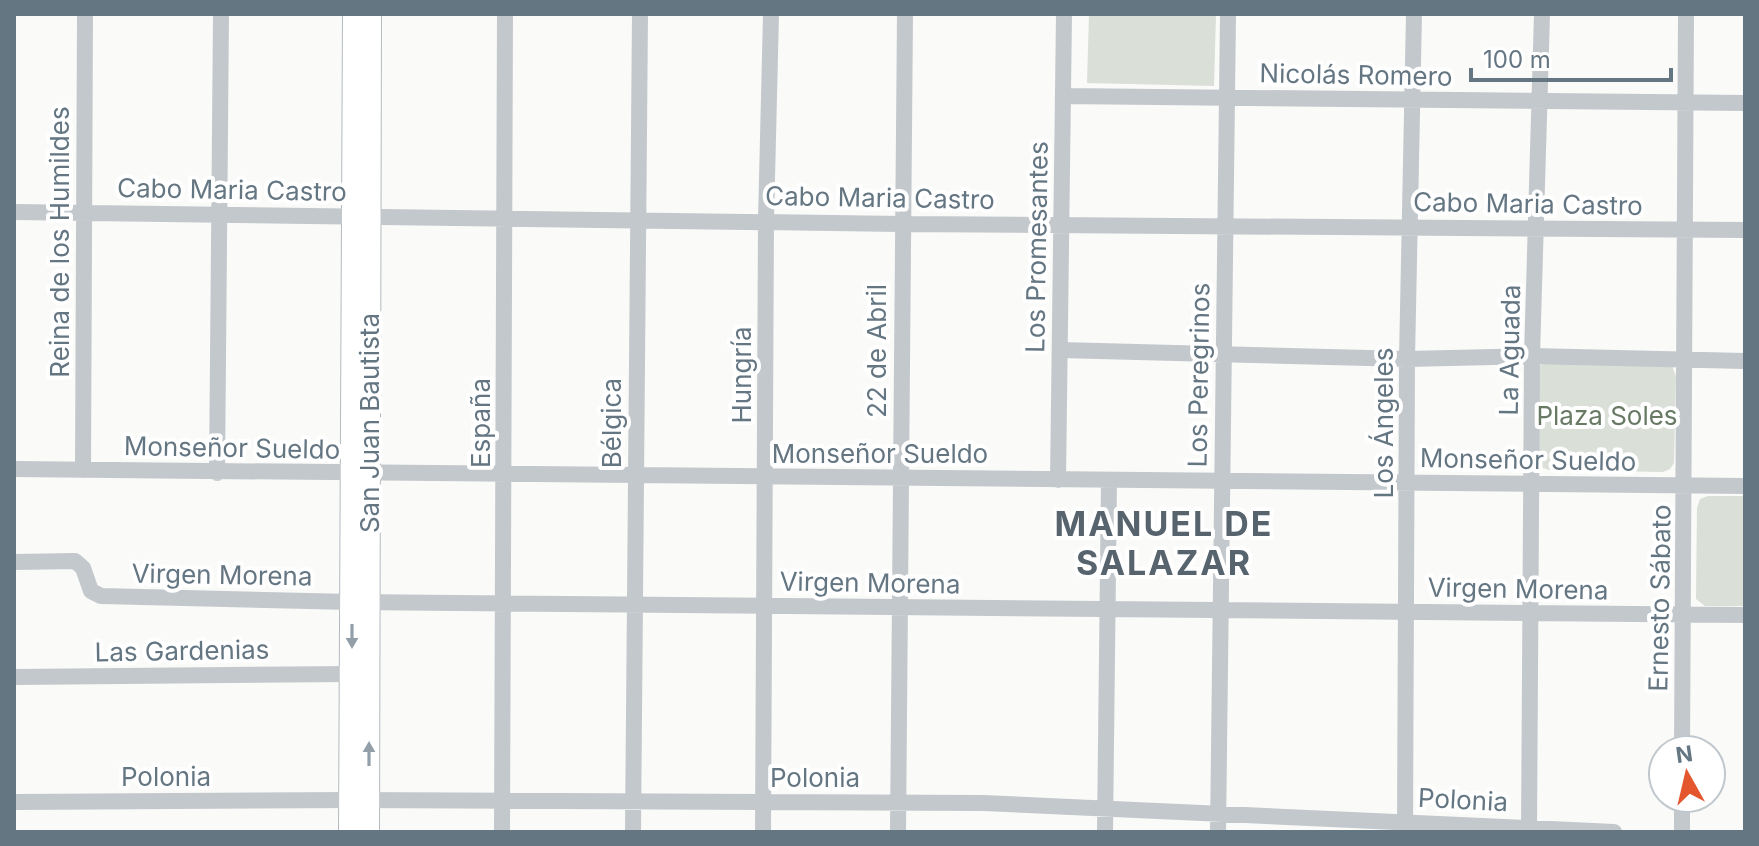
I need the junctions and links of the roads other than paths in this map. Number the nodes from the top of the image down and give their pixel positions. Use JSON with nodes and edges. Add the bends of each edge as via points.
{"nodes":[{"id":1,"x":85,"y":14,"type":"edge"},
{"id":2,"x":221,"y":14,"type":"edge"},
{"id":3,"x":354,"y":14,"type":"edge"},
{"id":4,"x":370,"y":14,"type":"edge"},
{"id":5,"x":505,"y":14,"type":"edge"},
{"id":6,"x":640,"y":14,"type":"edge"},
{"id":7,"x":771,"y":14,"type":"edge"},
{"id":8,"x":905,"y":14,"type":"edge"},
{"id":9,"x":1064,"y":14,"type":"edge"},
{"id":10,"x":1228,"y":14,"type":"edge"},
{"id":11,"x":1414,"y":14,"type":"edge"},
{"id":12,"x":1542,"y":14,"type":"edge"},
{"id":13,"x":1686,"y":14,"type":"edge"},
{"id":14,"x":1063,"y":96,"type":"junction"},
{"id":15,"x":1226,"y":98,"type":"junction"},
{"id":16,"x":1412,"y":100,"type":"junction"},
{"id":17,"x":1540,"y":101,"type":"junction"},
{"id":18,"x":1685,"y":103,"type":"junction"},
{"id":19,"x":1745,"y":103,"type":"edge"},
{"id":20,"x":14,"y":212,"type":"edge"},
{"id":21,"x":84,"y":213,"type":"junction"},
{"id":22,"x":219,"y":214,"type":"junction"},
{"id":23,"x":361,"y":216,"type":"junction"},
{"id":24,"x":504,"y":217,"type":"junction"},
{"id":25,"x":637,"y":219,"type":"junction"},
{"id":26,"x":766,"y":220,"type":"junction"},
{"id":27,"x":901,"y":224,"type":"junction"},
{"id":28,"x":1061,"y":224,"type":"junction"},
{"id":29,"x":1225,"y":225,"type":"junction"},
{"id":30,"x":1410,"y":227,"type":"junction"},
{"id":31,"x":1537,"y":228,"type":"junction"},
{"id":32,"x":1684,"y":230,"type":"junction"},
{"id":33,"x":1745,"y":230,"type":"edge"},
{"id":34,"x":1060,"y":350,"type":"junction"},
{"id":35,"x":1222,"y":354,"type":"junction"},
{"id":36,"x":1532,"y":356,"type":"junction"},
{"id":37,"x":1407,"y":359,"type":"junction"},
{"id":38,"x":1683,"y":359,"type":"junction"},
{"id":39,"x":1745,"y":361,"type":"edge"},
{"id":40,"x":14,"y":469,"type":"edge"},
{"id":41,"x":83,"y":470,"type":"junction"},
{"id":42,"x":217,"y":473,"type":"junction"},
{"id":43,"x":362,"y":474,"type":"junction"},
{"id":44,"x":505,"y":475,"type":"junction"},
{"id":45,"x":636,"y":476,"type":"junction"},
{"id":46,"x":767,"y":477,"type":"junction"},
{"id":47,"x":900,"y":478,"type":"junction"},
{"id":48,"x":1058,"y":480,"type":"junction"},
{"id":49,"x":1109,"y":480,"type":"junction"},
{"id":50,"x":1222,"y":481,"type":"junction"},
{"id":51,"x":1407,"y":483,"type":"junction"},
{"id":52,"x":1532,"y":484,"type":"junction"},
{"id":53,"x":1685,"y":485,"type":"junction"},
{"id":54,"x":1745,"y":486,"type":"edge"},
{"id":55,"x":14,"y":562,"type":"edge"},
{"id":56,"x":361,"y":602,"type":"junction"},
{"id":57,"x":504,"y":603,"type":"junction"},
{"id":58,"x":635,"y":604,"type":"junction"},
{"id":59,"x":765,"y":606,"type":"junction"},
{"id":60,"x":899,"y":607,"type":"junction"},
{"id":61,"x":1108,"y":609,"type":"junction"},
{"id":62,"x":1221,"y":610,"type":"junction"},
{"id":63,"x":1406,"y":612,"type":"junction"},
{"id":64,"x":1531,"y":613,"type":"junction"},
{"id":65,"x":1684,"y":615,"type":"junction"},
{"id":66,"x":1745,"y":615,"type":"edge"},
{"id":67,"x":351,"y":674,"type":"junction"},
{"id":68,"x":14,"y":677,"type":"edge"},
{"id":69,"x":1682,"y":734,"type":"edge"},
{"id":70,"x":359,"y":800,"type":"junction"},
{"id":71,"x":503,"y":801,"type":"junction"},
{"id":72,"x":14,"y":802,"type":"edge"},
{"id":73,"x":633,"y":802,"type":"junction"},
{"id":74,"x":763,"y":802,"type":"junction"},
{"id":75,"x":898,"y":803,"type":"junction"},
{"id":76,"x":1105,"y":809,"type":"junction"},
{"id":77,"x":1218,"y":813,"type":"junction"},
{"id":78,"x":1405,"y":827,"type":"edge"},
{"id":79,"x":1529,"y":830,"type":"edge"},
{"id":80,"x":350,"y":832,"type":"edge"},
{"id":81,"x":368,"y":832,"type":"edge"},
{"id":82,"x":502,"y":832,"type":"edge"},
{"id":83,"x":633,"y":832,"type":"edge"},
{"id":84,"x":763,"y":832,"type":"edge"},
{"id":85,"x":898,"y":832,"type":"edge"},
{"id":86,"x":1105,"y":832,"type":"edge"},
{"id":87,"x":1218,"y":832,"type":"edge"},
{"id":88,"x":1614,"y":832,"type":"edge"}],
"edges":[{"from":1,"to":21,"type":"street","name":"Reina de los Humildes"},
{"from":2,"to":22,"type":"street"},
{"from":3,"to":23,"type":"street","name":"San Juan Bautista"},
{"from":4,"to":23,"type":"street","name":"San Juan Bautista"},
{"from":5,"to":24,"type":"street","name":"España"},
{"from":6,"to":25,"type":"street","name":"Bélgica"},
{"from":7,"to":26,"type":"street","name":"Hungría"},
{"from":8,"to":27,"type":"street","name":"22 de Abril"},
{"from":9,"to":14,"type":"street","name":"Los Promesantes"},
{"from":10,"to":15,"type":"street","name":"Los Peregrinos"},
{"from":11,"to":16,"type":"street","name":"Los Ángeles"},
{"from":12,"to":17,"type":"street","name":"La Aguada"},
{"from":13,"to":18,"type":"street","name":"Ernesto Sábato"},
{"from":14,"to":15,"type":"street","name":"Nicolás Romero"},
{"from":14,"to":28,"type":"street","name":"Los Promesantes"},
{"from":15,"to":16,"type":"street","name":"Nicolás Romero"},
{"from":15,"to":29,"type":"street","name":"Los Peregrinos"},
{"from":16,"to":17,"type":"street","name":"Nicolás Romero"},
{"from":16,"to":30,"type":"street","name":"Los Ángeles"},
{"from":17,"to":18,"type":"street","name":"Nicolás Romero"},
{"from":17,"to":31,"type":"street","name":"La Aguada"},
{"from":18,"to":19,"type":"street","name":"Nicolás Romero"},
{"from":18,"to":32,"type":"street","name":"Ernesto Sábato"},
{"from":20,"to":21,"type":"street","name":"Cabo Maria Castro"},
{"from":21,"to":22,"type":"street","name":"Cabo Maria Castro"},
{"from":21,"to":41,"type":"street","name":"Reina de los Humildes"},
{"from":22,"to":23,"type":"street","name":"Cabo Maria Castro"},
{"from":22,"to":42,"type":"street"},
{"from":23,"to":24,"type":"street","name":"Cabo Maria Castro"},
{"from":23,"to":43,"type":"street","name":"San Juan Bautista"},
{"from":24,"to":25,"type":"street","name":"Cabo Maria Castro"},
{"from":24,"to":44,"type":"street","name":"España"},
{"from":25,"to":26,"type":"street","name":"Cabo Maria Castro"},
{"from":25,"to":45,"type":"street","name":"Bélgica"},
{"from":26,"to":27,"type":"street","name":"Cabo Maria Castro"},
{"from":26,"to":46,"type":"street","name":"Hungría"},
{"from":27,"to":28,"type":"street","name":"Cabo Maria Castro"},
{"from":27,"to":47,"type":"street","name":"22 de Abril"},
{"from":28,"to":29,"type":"street","name":"Cabo Maria Castro"},
{"from":28,"to":34,"type":"street","name":"Los Promesantes"},
{"from":29,"to":30,"type":"street","name":"Cabo Maria Castro"},
{"from":29,"to":35,"type":"street","name":"Los Peregrinos"},
{"from":30,"to":31,"type":"street","name":"Cabo Maria Castro"},
{"from":30,"to":37,"type":"street","name":"Los Ángeles"},
{"from":31,"to":32,"type":"street","name":"Cabo Maria Castro"},
{"from":31,"to":36,"type":"street","name":"La Aguada"},
{"from":32,"to":33,"type":"street","name":"Cabo Maria Castro"},
{"from":32,"to":38,"type":"street","name":"Ernesto Sábato"},
{"from":34,"to":35,"type":"street"},
{"from":34,"to":48,"type":"street","name":"Los Promesantes"},
{"from":35,"to":37,"type":"street"},
{"from":35,"to":50,"type":"street","name":"Los Peregrinos"},
{"from":36,"to":37,"type":"street"},
{"from":36,"to":38,"type":"street"},
{"from":36,"to":52,"type":"street","name":"La Aguada"},
{"from":37,"to":51,"type":"street","name":"Los Ángeles"},
{"from":38,"to":39,"type":"street"},
{"from":38,"to":53,"type":"street","name":"Ernesto Sábato"},
{"from":40,"to":41,"type":"street","name":"Monseñor Sueldo"},
{"from":41,"to":42,"type":"street","name":"Monseñor Sueldo"},
{"from":42,"to":43,"type":"street","name":"Monseñor Sueldo"},
{"from":43,"to":44,"type":"street","name":"Monseñor Sueldo"},
{"from":43,"to":56,"type":"street","name":"San Juan Bautista"},
{"from":44,"to":45,"type":"street","name":"Monseñor Sueldo"},
{"from":44,"to":57,"type":"street","name":"España"},
{"from":45,"to":46,"type":"street","name":"Monseñor Sueldo"},
{"from":45,"to":58,"type":"street","name":"Bélgica"},
{"from":46,"to":47,"type":"street","name":"Monseñor Sueldo"},
{"from":46,"to":59,"type":"street","name":"Hungría"},
{"from":47,"to":48,"type":"street","name":"Monseñor Sueldo"},
{"from":47,"to":60,"type":"street","name":"22 de Abril"},
{"from":48,"to":49,"type":"street","name":"Monseñor Sueldo"},
{"from":49,"to":50,"type":"street","name":"Monseñor Sueldo"},
{"from":49,"to":61,"type":"street"},
{"from":50,"to":51,"type":"street","name":"Monseñor Sueldo"},
{"from":50,"to":62,"type":"street","name":"Los Peregrinos"},
{"from":51,"to":52,"type":"street","name":"Monseñor Sueldo"},
{"from":51,"to":63,"type":"street","name":"Los Ángeles"},
{"from":52,"to":53,"type":"street","name":"Monseñor Sueldo"},
{"from":52,"to":64,"type":"street","name":"La Aguada"},
{"from":53,"to":54,"type":"street","name":"Monseñor Sueldo"},
{"from":53,"to":65,"type":"street","name":"Ernesto Sábato"},
{"from":55,"to":56,"type":"street","name":"Virgen Morena","via":[[75,561],[91,591],[101,596]]},
{"from":56,"to":57,"type":"street","name":"Virgen Morena"},
{"from":56,"to":67,"type":"street","name":"San Juan Bautista","one_way":true},
{"from":70,"to":56,"type":"street","name":"San Juan Bautista","one_way":true},
{"from":57,"to":58,"type":"street","name":"Virgen Morena"},
{"from":57,"to":71,"type":"street","name":"España"},
{"from":58,"to":59,"type":"street","name":"Virgen Morena"},
{"from":58,"to":73,"type":"street","name":"Bélgica"},
{"from":59,"to":60,"type":"street","name":"Virgen Morena"},
{"from":59,"to":74,"type":"street","name":"Hungría"},
{"from":60,"to":61,"type":"street","name":"Virgen Morena"},
{"from":60,"to":75,"type":"street","name":"22 de Abril"},
{"from":61,"to":62,"type":"street","name":"Virgen Morena"},
{"from":61,"to":76,"type":"street"},
{"from":62,"to":63,"type":"street","name":"Virgen Morena"},
{"from":62,"to":77,"type":"street","name":"Los Peregrinos"},
{"from":63,"to":64,"type":"street","name":"Virgen Morena"},
{"from":63,"to":78,"type":"street","name":"Los Ángeles"},
{"from":64,"to":65,"type":"street","name":"Virgen Morena"},
{"from":64,"to":79,"type":"street","name":"La Aguada"},
{"from":65,"to":66,"type":"street","name":"Virgen Morena"},
{"from":65,"to":69,"type":"street","name":"Ernesto Sábato"},
{"from":67,"to":68,"type":"street","name":"Las Gardenias"},
{"from":67,"to":70,"type":"street","name":"San Juan Bautista"},
{"from":70,"to":71,"type":"street","name":"Polonia"},
{"from":70,"to":72,"type":"street","name":"Polonia"},
{"from":70,"to":80,"type":"street","name":"San Juan Bautista"},
{"from":70,"to":81,"type":"street","name":"San Juan Bautista"},
{"from":71,"to":73,"type":"street","name":"Polonia"},
{"from":71,"to":82,"type":"street","name":"España"},
{"from":73,"to":74,"type":"street","name":"Polonia"},
{"from":73,"to":83,"type":"street","name":"Bélgica"},
{"from":74,"to":75,"type":"street","name":"Polonia"},
{"from":74,"to":84,"type":"street","name":"Hungría"},
{"from":75,"to":76,"type":"street","name":"Polonia"},
{"from":75,"to":85,"type":"street","name":"22 de Abril"},
{"from":76,"to":77,"type":"street","name":"Polonia"},
{"from":76,"to":86,"type":"street"},
{"from":77,"to":78,"type":"street","name":"Polonia"},
{"from":77,"to":87,"type":"street","name":"Los Peregrinos"},
{"from":78,"to":79,"type":"street","name":"Polonia"},
{"from":79,"to":88,"type":"street","name":"Polonia"}]}
